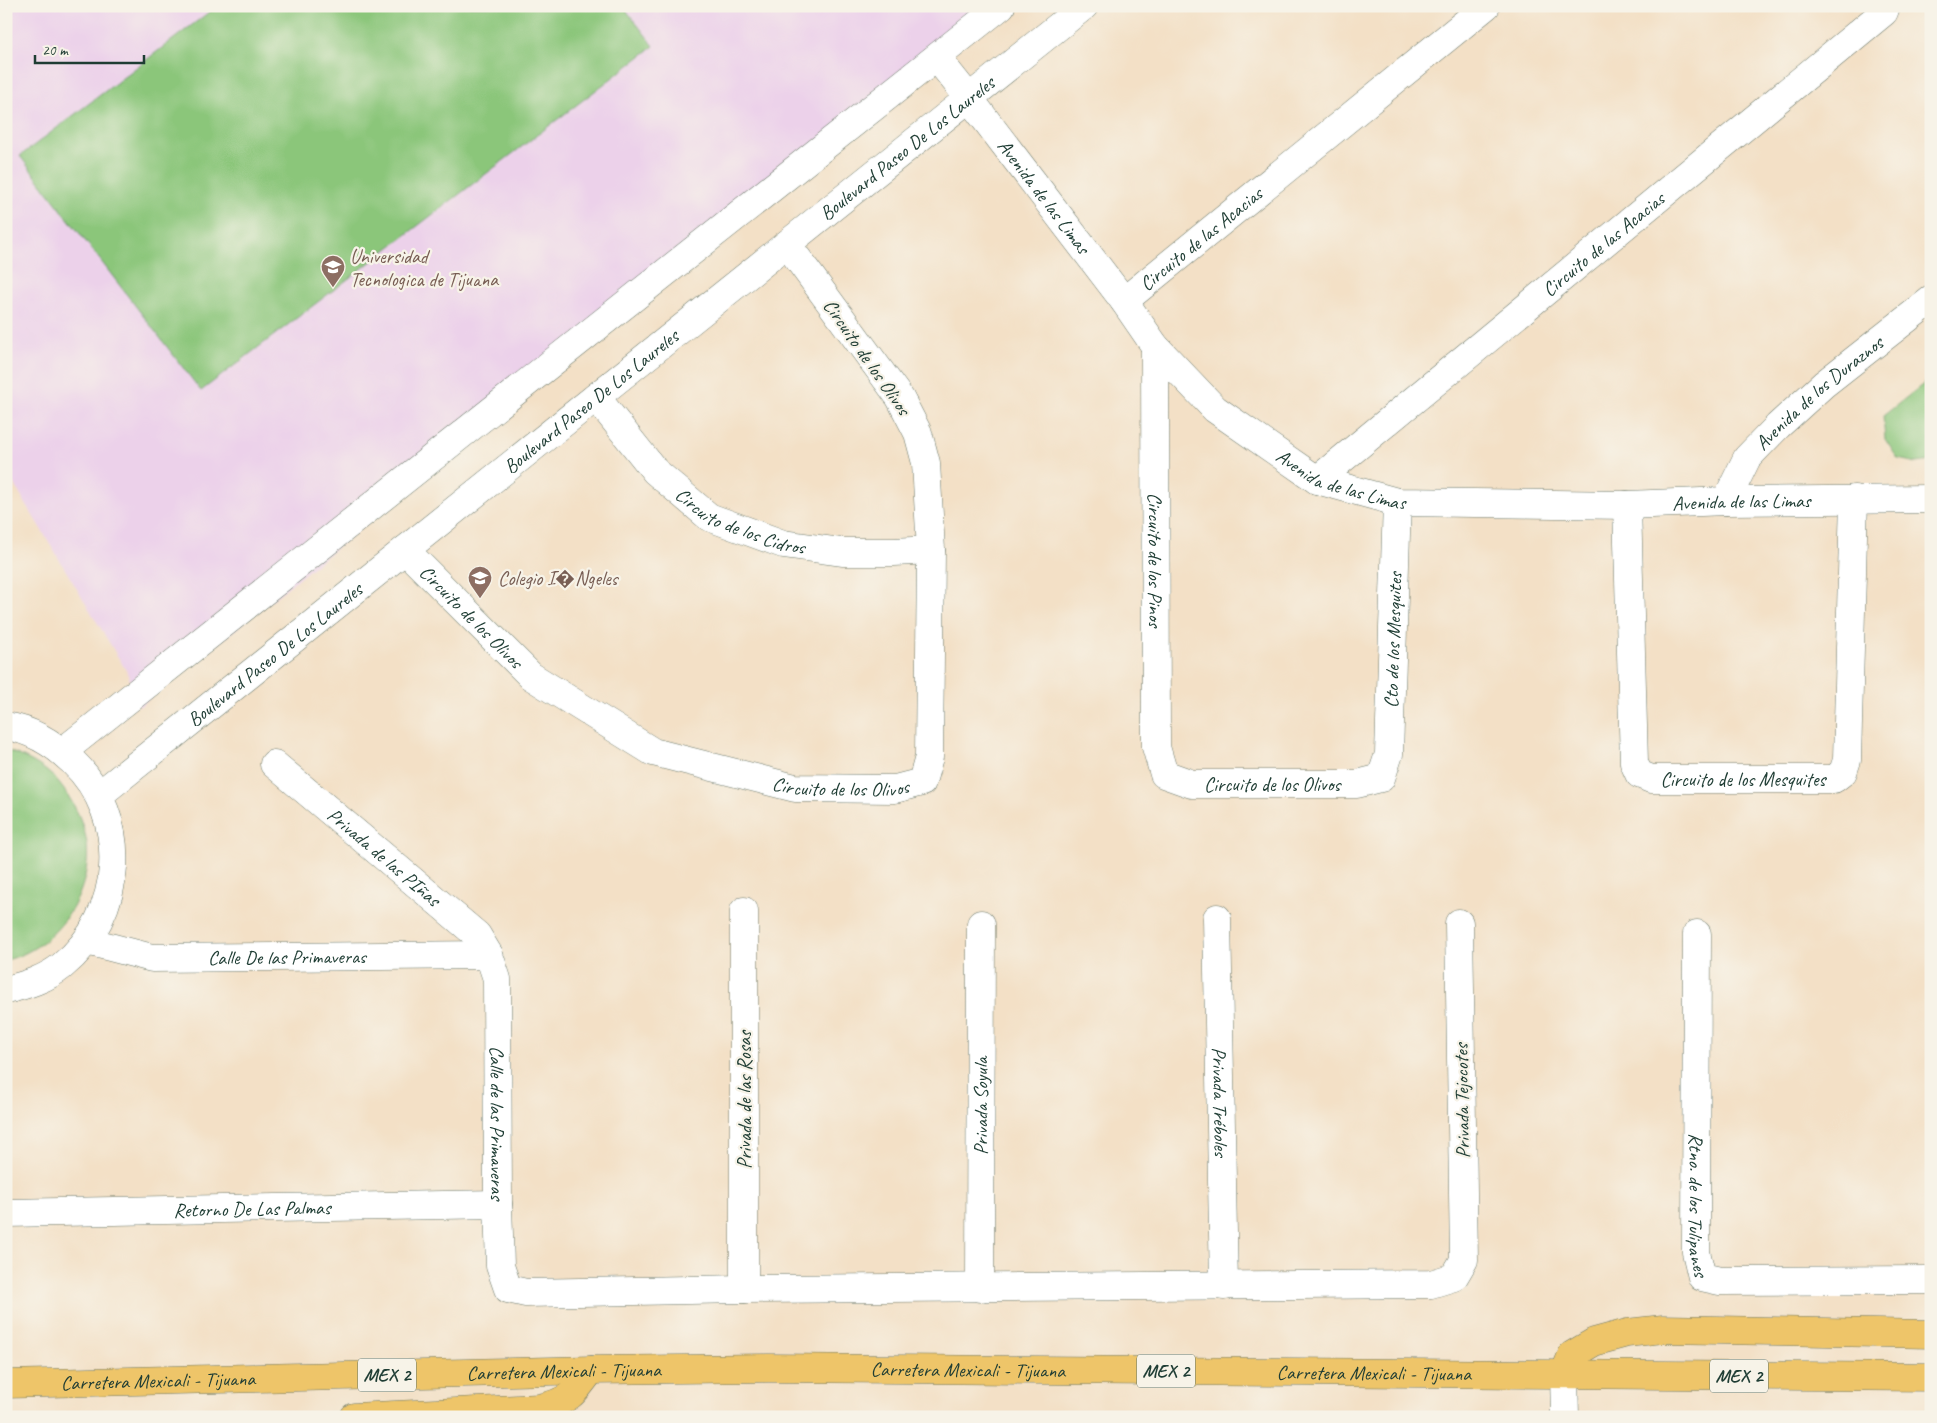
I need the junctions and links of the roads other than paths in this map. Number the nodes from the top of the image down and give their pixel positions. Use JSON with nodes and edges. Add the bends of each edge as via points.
{"nodes":[{"id":1,"x":1001,"y":6,"type":"edge"},
{"id":2,"x":1084,"y":6,"type":"edge"},
{"id":3,"x":1486,"y":6,"type":"edge"},
{"id":4,"x":1886,"y":6,"type":"edge"},
{"id":5,"x":936,"y":58,"type":"junction"},
{"id":6,"x":969,"y":98,"type":"junction"},
{"id":7,"x":787,"y":244,"type":"junction"},
{"id":8,"x":1931,"y":300,"type":"edge"},
{"id":9,"x":1124,"y":301,"type":"junction"},
{"id":10,"x":1154,"y":346,"type":"junction"},
{"id":11,"x":596,"y":397,"type":"junction"},
{"id":12,"x":1317,"y":480,"type":"junction"},
{"id":13,"x":1931,"y":499,"type":"edge"},
{"id":14,"x":1854,"y":500,"type":"junction"},
{"id":15,"x":1726,"y":501,"type":"junction"},
{"id":16,"x":1397,"y":502,"type":"junction"},
{"id":17,"x":1627,"y":505,"type":"junction"},
{"id":18,"x":405,"y":550,"type":"junction"},
{"id":19,"x":931,"y":550,"type":"junction"},
{"id":20,"x":6,"y":726,"type":"edge"},
{"id":21,"x":62,"y":752,"type":"junction"},
{"id":22,"x":274,"y":764,"type":"dead end"},
{"id":23,"x":1164,"y":774,"type":"joint"},
{"id":24,"x":1382,"y":778,"type":"joint"},
{"id":25,"x":98,"y":795,"type":"junction"},
{"id":26,"x":744,"y":911,"type":"dead end"},
{"id":27,"x":1218,"y":918,"type":"dead end"},
{"id":28,"x":1459,"y":923,"type":"dead end"},
{"id":29,"x":982,"y":924,"type":"dead end"},
{"id":30,"x":1697,"y":934,"type":"dead end"},
{"id":31,"x":87,"y":940,"type":"junction"},
{"id":32,"x":490,"y":955,"type":"junction"},
{"id":33,"x":6,"y":990,"type":"edge"},
{"id":34,"x":498,"y":1204,"type":"junction"},
{"id":35,"x":6,"y":1213,"type":"edge"},
{"id":36,"x":1931,"y":1280,"type":"edge"},
{"id":37,"x":1224,"y":1286,"type":"junction"},
{"id":38,"x":744,"y":1288,"type":"junction"},
{"id":39,"x":980,"y":1288,"type":"junction"},
{"id":40,"x":1931,"y":1334,"type":"edge"},
{"id":41,"x":591,"y":1370,"type":"junction"},
{"id":42,"x":1564,"y":1374,"type":"junction"},
{"id":43,"x":1931,"y":1377,"type":"edge"},
{"id":44,"x":6,"y":1384,"type":"edge"},
{"id":45,"x":354,"y":1417,"type":"edge"},
{"id":46,"x":1565,"y":1417,"type":"edge"}],
"edges":[{"from":1,"to":5,"type":"street"},
{"from":2,"to":6,"type":"street","name":"Boulevard Paseo De Los Laureles"},
{"from":3,"to":9,"type":"street","name":"Circuito de las Acacias"},
{"from":4,"to":12,"type":"street","name":"Circuito de las Acacias","via":[[1884,12]]},
{"from":5,"to":6,"type":"street","name":"Avenida de las Limas"},
{"from":5,"to":21,"type":"street"},
{"from":6,"to":7,"type":"street","name":"Boulevard Paseo De Los Laureles"},
{"from":6,"to":9,"type":"street","name":"Avenida de las Limas"},
{"from":7,"to":11,"type":"street","name":"Boulevard Paseo De Los Laureles"},
{"from":7,"to":19,"type":"street","name":"Circuito de los Olivos","via":[[900,398],[918,433],[926,463]]},
{"from":8,"to":15,"type":"street","name":"Avenida de los Duraznos","via":[[1824,384],[1778,426],[1747,458]]},
{"from":9,"to":10,"type":"street","name":"Avenida de las Limas"},
{"from":10,"to":12,"type":"street","name":"Avenida de las Limas","via":[[1215,409]]},
{"from":10,"to":23,"type":"street","name":"Circuito de los Pinos","via":[[1156,748]]},
{"from":11,"to":18,"type":"street","name":"Boulevard Paseo De Los Laureles"},
{"from":11,"to":19,"type":"street","name":"Circuito de los Cidros","via":[[654,471],[709,517],[783,544],[842,552]]},
{"from":12,"to":16,"type":"street","name":"Avenida de las Limas"},
{"from":13,"to":14,"type":"street","name":"Avenida de las Limas"},
{"from":14,"to":15,"type":"street","name":"Avenida de las Limas"},
{"from":14,"to":17,"type":"street","name":"Circuito de los Mesquites","via":[[1847,760],[1843,772],[1834,779],[1651,779],[1640,774],[1634,763]]},
{"from":15,"to":17,"type":"street","name":"Avenida de las Limas"},
{"from":16,"to":17,"type":"street","name":"Avenida de las Limas"},
{"from":16,"to":24,"type":"street","name":"Cto de los Mesquites","via":[[1389,754]]},
{"from":18,"to":19,"type":"street","name":"Circuito de los Olivos","via":[[531,676],[653,752],[795,788],[895,789],[922,782],[929,756]]},
{"from":18,"to":25,"type":"street","name":"Boulevard Paseo De Los Laureles"},
{"from":20,"to":21,"type":"street","via":[[39,737]]},
{"from":21,"to":25,"type":"street","via":[[83,771]]},
{"from":22,"to":32,"type":"street","name":"Privada de las PIñas","via":[[477,935]]},
{"from":23,"to":24,"type":"street","name":"Circuito de los Olivos","via":[[1192,784],[1357,784]]},
{"from":25,"to":31,"type":"street","via":[[112,831],[114,870],[106,908]]},
{"from":26,"to":38,"type":"street","name":"Privada de las Rosas"},
{"from":27,"to":37,"type":"street","name":"Privada Tréboles"},
{"from":28,"to":37,"type":"street","name":"Privada Tejocotes","via":[[1464,1260],[1454,1277],[1431,1284]]},
{"from":29,"to":39,"type":"street","name":"Privada Soyula"},
{"from":30,"to":36,"type":"street","name":"Rtno. de los Tulipanes","via":[[1696,1252],[1702,1276],[1720,1281]]},
{"from":31,"to":32,"type":"street","name":"Calle De las Primaveras","via":[[152,958]]},
{"from":31,"to":33,"type":"street","via":[[61,966],[30,984]]},
{"from":32,"to":34,"type":"street","name":"Calle de las Primaveras","via":[[497,979]]},
{"from":34,"to":35,"type":"street","name":"Retorno De Las Palmas"},
{"from":34,"to":38,"type":"street","name":"Calle de las Primaveras","via":[[500,1266],[508,1289],[526,1293]]},
{"from":37,"to":39,"type":"street"},
{"from":38,"to":39,"type":"street"},
{"from":40,"to":42,"type":"main road","via":[[1663,1329],[1627,1333],[1594,1342],[1572,1355]]},
{"from":41,"to":42,"type":"main road","name":"Carretera Mexicali - Tijuana","number":"MEX 2","via":[[768,1368]]},
{"from":41,"to":44,"type":"main road","name":"Carretera Mexicali - Tijuana","number":"MEX 2"},
{"from":41,"to":45,"type":"main road","via":[[574,1393],[558,1404],[539,1408]]},
{"from":42,"to":43,"type":"main road","name":"Carretera Mexicali - Tijuana","number":"MEX 2"},
{"from":42,"to":46,"type":"street"}]}
